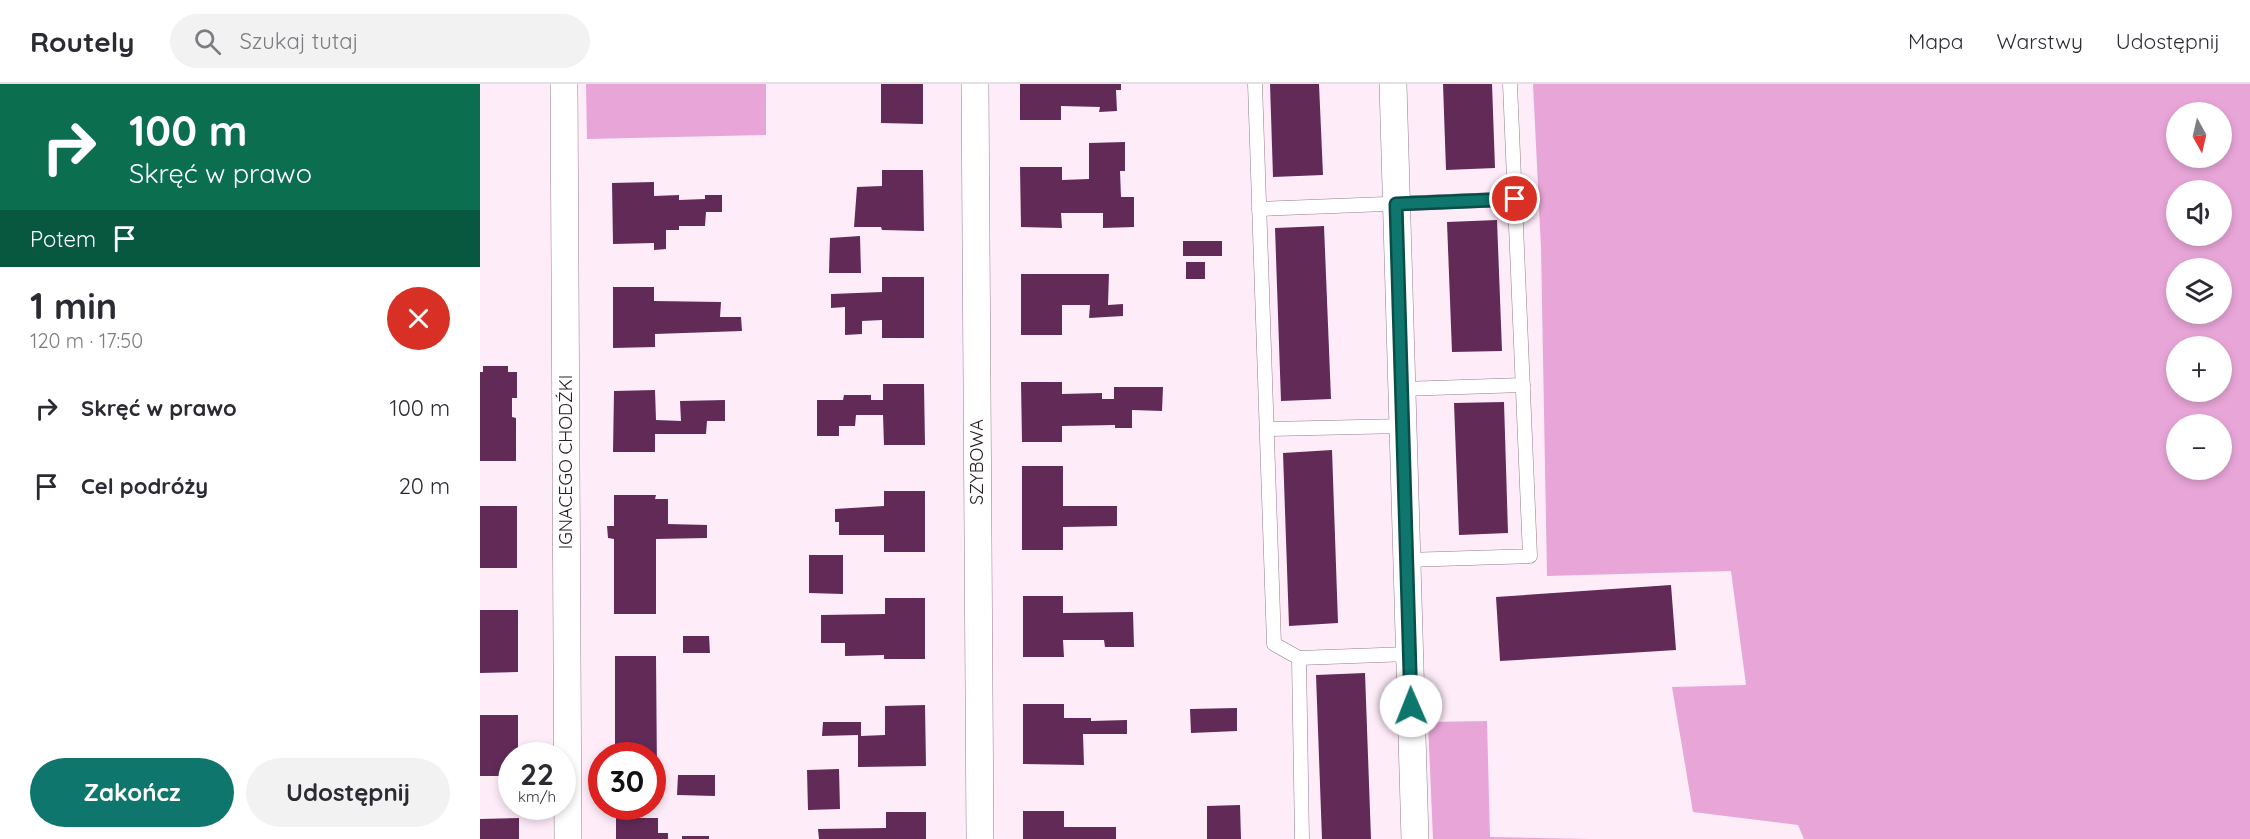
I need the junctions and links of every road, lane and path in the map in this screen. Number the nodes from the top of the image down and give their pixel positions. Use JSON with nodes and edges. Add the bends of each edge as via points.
{"nodes":[{"id":1,"x":564,"y":84,"type":"edge"},
{"id":2,"x":975,"y":84,"type":"edge"},
{"id":3,"x":1255,"y":84,"type":"edge"},
{"id":4,"x":1393,"y":84,"type":"edge"},
{"id":5,"x":1510,"y":84,"type":"edge"},
{"id":6,"x":1515,"y":199,"type":"junction"},
{"id":7,"x":1396,"y":204,"type":"junction"},
{"id":8,"x":1259,"y":209,"type":"junction"},
{"id":9,"x":1523,"y":385,"type":"junction"},
{"id":10,"x":1402,"y":388,"type":"junction"},
{"id":11,"x":1403,"y":426,"type":"junction"},
{"id":12,"x":1267,"y":429,"type":"junction"},
{"id":13,"x":1406,"y":561,"type":"junction"},
{"id":14,"x":1409,"y":654,"type":"junction"},
{"id":15,"x":1299,"y":658,"type":"junction"},
{"id":16,"x":568,"y":839,"type":"edge"},
{"id":17,"x":980,"y":839,"type":"edge"},
{"id":18,"x":1302,"y":839,"type":"edge"},
{"id":19,"x":1415,"y":839,"type":"edge"}],
"edges":[{"from":1,"to":16,"type":"street","name":"IGNACEGO CHODŹKI"},
{"from":2,"to":17,"type":"street","name":"SZYBOWA"},
{"from":3,"to":8,"type":"lane"},
{"from":4,"to":7,"type":"street"},
{"from":5,"to":6,"type":"lane"},
{"from":6,"to":7,"type":"lane"},
{"from":6,"to":9,"type":"lane"},
{"from":7,"to":8,"type":"lane"},
{"from":7,"to":10,"type":"street"},
{"from":8,"to":12,"type":"lane"},
{"from":9,"to":10,"type":"lane"},
{"from":9,"to":13,"type":"lane","via":[[1530,556]]},
{"from":10,"to":11,"type":"street"},
{"from":11,"to":12,"type":"lane"},
{"from":11,"to":13,"type":"street"},
{"from":12,"to":15,"type":"lane","via":[[1274,644]]},
{"from":13,"to":14,"type":"street"},
{"from":14,"to":15,"type":"lane"},
{"from":14,"to":19,"type":"street"},
{"from":15,"to":18,"type":"lane"}]}
